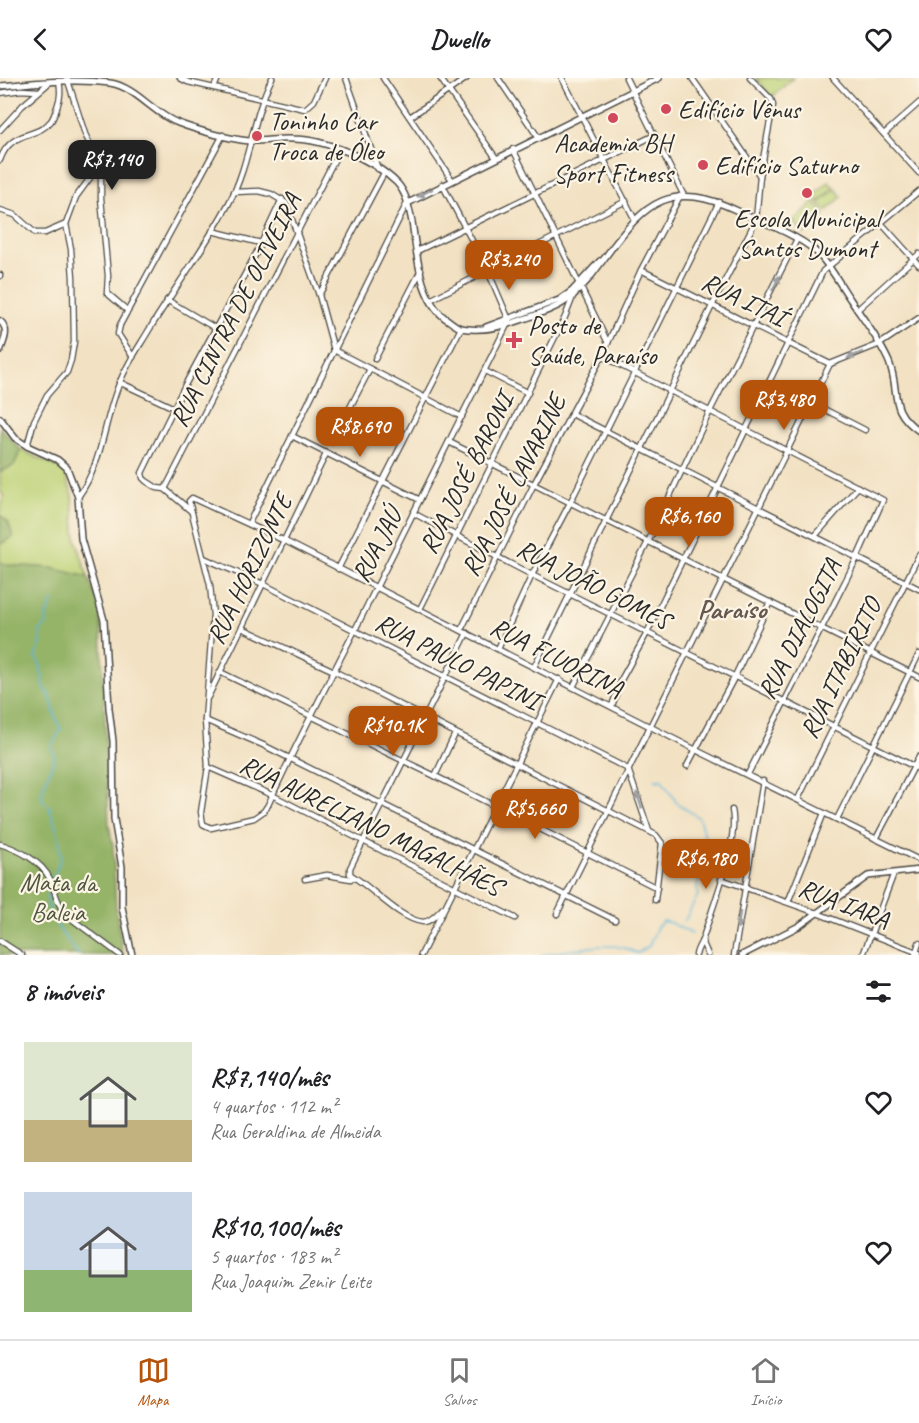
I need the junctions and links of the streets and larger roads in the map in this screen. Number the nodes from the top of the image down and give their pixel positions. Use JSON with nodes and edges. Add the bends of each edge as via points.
{"nodes":[{"id":1,"x":180,"y":78,"type":"edge"},
{"id":2,"x":219,"y":78,"type":"edge"},
{"id":3,"x":272,"y":78,"type":"edge"},
{"id":4,"x":325,"y":78,"type":"edge"},
{"id":5,"x":346,"y":78,"type":"edge"},
{"id":6,"x":383,"y":78,"type":"edge"},
{"id":7,"x":441,"y":78,"type":"edge"},
{"id":8,"x":467,"y":78,"type":"edge"},
{"id":9,"x":498,"y":78,"type":"edge"},
{"id":10,"x":562,"y":78,"type":"edge"},
{"id":11,"x":626,"y":78,"type":"edge"},
{"id":12,"x":658,"y":78,"type":"edge"},
{"id":13,"x":692,"y":78,"type":"edge"},
{"id":14,"x":750,"y":78,"type":"edge"},
{"id":15,"x":834,"y":78,"type":"edge"},
{"id":16,"x":59,"y":81,"type":"junction"},
{"id":17,"x":68,"y":81,"type":"junction"},
{"id":18,"x":50,"y":82,"type":"junction"},
{"id":19,"x":0,"y":86,"type":"edge"},
{"id":20,"x":214,"y":88,"type":"junction"},
{"id":21,"x":632,"y":90,"type":"junction"},
{"id":22,"x":38,"y":91,"type":"junction"},
{"id":23,"x":449,"y":91,"type":"junction"},
{"id":24,"x":0,"y":93,"type":"edge"},
{"id":25,"x":262,"y":98,"type":"junction"},
{"id":26,"x":919,"y":103,"type":"edge"},
{"id":27,"x":410,"y":117,"type":"junction"},
{"id":28,"x":581,"y":117,"type":"junction"},
{"id":29,"x":0,"y":130,"type":"edge"},
{"id":30,"x":884,"y":134,"type":"junction"},
{"id":31,"x":223,"y":135,"type":"junction"},
{"id":32,"x":655,"y":135,"type":"junction"},
{"id":33,"x":538,"y":137,"type":"junction"},
{"id":34,"x":250,"y":141,"type":"junction"},
{"id":35,"x":369,"y":147,"type":"junction"},
{"id":36,"x":340,"y":149,"type":"junction"},
{"id":37,"x":513,"y":149,"type":"junction"},
{"id":38,"x":496,"y":158,"type":"junction"},
{"id":39,"x":0,"y":160,"type":"edge"},
{"id":40,"x":603,"y":160,"type":"junction"},
{"id":41,"x":369,"y":163,"type":"junction"},
{"id":42,"x":381,"y":171,"type":"junction"},
{"id":43,"x":919,"y":172,"type":"edge"},
{"id":44,"x":760,"y":176,"type":"junction"},
{"id":45,"x":90,"y":178,"type":"dead end"},
{"id":46,"x":452,"y":180,"type":"junction"},
{"id":47,"x":442,"y":184,"type":"junction"},
{"id":48,"x":234,"y":192,"type":"junction"},
{"id":49,"x":919,"y":192,"type":"edge"},
{"id":50,"x":534,"y":194,"type":"junction"},
{"id":51,"x":682,"y":196,"type":"junction"},
{"id":52,"x":282,"y":200,"type":"junction"},
{"id":53,"x":626,"y":201,"type":"junction"},
{"id":54,"x":408,"y":202,"type":"junction"},
{"id":55,"x":719,"y":202,"type":"junction"},
{"id":56,"x":0,"y":210,"type":"edge"},
{"id":57,"x":635,"y":220,"type":"junction"},
{"id":58,"x":756,"y":220,"type":"junction"},
{"id":59,"x":66,"y":224,"type":"junction"},
{"id":60,"x":882,"y":224,"type":"junction"},
{"id":61,"x":465,"y":226,"type":"junction"},
{"id":62,"x":213,"y":231,"type":"junction"},
{"id":63,"x":297,"y":234,"type":"junction"},
{"id":64,"x":555,"y":236,"type":"junction"},
{"id":65,"x":797,"y":240,"type":"junction"},
{"id":66,"x":261,"y":243,"type":"junction"},
{"id":67,"x":417,"y":251,"type":"junction"},
{"id":68,"x":919,"y":254,"type":"edge"},
{"id":69,"x":914,"y":259,"type":"junction"},
{"id":70,"x":919,"y":265,"type":"edge"},
{"id":71,"x":828,"y":267,"type":"junction"},
{"id":72,"x":421,"y":270,"type":"junction"},
{"id":73,"x":640,"y":270,"type":"junction"},
{"id":74,"x":488,"y":271,"type":"junction"},
{"id":75,"x":580,"y":285,"type":"junction"},
{"id":76,"x":675,"y":288,"type":"junction"},
{"id":77,"x":574,"y":292,"type":"junction"},
{"id":78,"x":319,"y":295,"type":"junction"},
{"id":79,"x":167,"y":300,"type":"junction"},
{"id":80,"x":430,"y":300,"type":"junction"},
{"id":81,"x":712,"y":306,"type":"junction"},
{"id":82,"x":857,"y":310,"type":"junction"},
{"id":83,"x":128,"y":311,"type":"junction"},
{"id":84,"x":919,"y":318,"type":"edge"},
{"id":85,"x":0,"y":321,"type":"edge"},
{"id":86,"x":508,"y":323,"type":"junction"},
{"id":87,"x":754,"y":326,"type":"junction"},
{"id":88,"x":215,"y":328,"type":"junction"},
{"id":89,"x":461,"y":328,"type":"junction"},
{"id":90,"x":788,"y":342,"type":"junction"},
{"id":91,"x":608,"y":343,"type":"junction"},
{"id":92,"x":880,"y":344,"type":"junction"},
{"id":93,"x":334,"y":350,"type":"junction"},
{"id":94,"x":0,"y":351,"type":"edge"},
{"id":95,"x":602,"y":356,"type":"junction"},
{"id":96,"x":133,"y":357,"type":"junction"},
{"id":97,"x":375,"y":359,"type":"dead end"},
{"id":98,"x":831,"y":364,"type":"junction"},
{"id":99,"x":370,"y":369,"type":"junction"},
{"id":100,"x":485,"y":371,"type":"junction"},
{"id":101,"x":634,"y":373,"type":"junction"},
{"id":102,"x":119,"y":382,"type":"junction"},
{"id":103,"x":669,"y":391,"type":"junction"},
{"id":104,"x":528,"y":393,"type":"junction"},
{"id":105,"x":424,"y":397,"type":"junction"},
{"id":106,"x":812,"y":403,"type":"junction"},
{"id":107,"x":174,"y":408,"type":"junction"},
{"id":108,"x":710,"y":411,"type":"junction"},
{"id":109,"x":572,"y":414,"type":"junction"},
{"id":110,"x":462,"y":417,"type":"junction"},
{"id":111,"x":0,"y":418,"type":"edge"},
{"id":112,"x":746,"y":429,"type":"junction"},
{"id":113,"x":605,"y":430,"type":"junction"},
{"id":114,"x":865,"y":430,"type":"dead end"},
{"id":115,"x":919,"y":431,"type":"edge"},
{"id":116,"x":292,"y":436,"type":"junction"},
{"id":117,"x":332,"y":442,"type":"dead end"},
{"id":118,"x":449,"y":442,"type":"junction"},
{"id":119,"x":27,"y":446,"type":"junction"},
{"id":120,"x":641,"y":449,"type":"junction"},
{"id":121,"x":787,"y":450,"type":"junction"},
{"id":122,"x":326,"y":454,"type":"junction"},
{"id":123,"x":492,"y":462,"type":"junction"},
{"id":124,"x":682,"y":470,"type":"junction"},
{"id":125,"x":382,"y":482,"type":"junction"},
{"id":126,"x":534,"y":484,"type":"junction"},
{"id":127,"x":858,"y":487,"type":"junction"},
{"id":128,"x":717,"y":488,"type":"junction"},
{"id":129,"x":165,"y":489,"type":"junction"},
{"id":130,"x":78,"y":497,"type":"junction"},
{"id":131,"x":420,"y":500,"type":"junction"},
{"id":132,"x":571,"y":501,"type":"junction"},
{"id":133,"x":760,"y":508,"type":"junction"},
{"id":134,"x":192,"y":512,"type":"junction"},
{"id":135,"x":413,"y":513,"type":"junction"},
{"id":136,"x":607,"y":519,"type":"junction"},
{"id":137,"x":249,"y":523,"type":"junction"},
{"id":138,"x":455,"y":535,"type":"junction"},
{"id":139,"x":814,"y":536,"type":"junction"},
{"id":140,"x":649,"y":540,"type":"junction"},
{"id":141,"x":285,"y":541,"type":"junction"},
{"id":142,"x":919,"y":555,"type":"edge"},
{"id":143,"x":498,"y":557,"type":"junction"},
{"id":144,"x":204,"y":558,"type":"junction"},
{"id":145,"x":684,"y":558,"type":"junction"},
{"id":146,"x":857,"y":558,"type":"junction"},
{"id":147,"x":338,"y":568,"type":"junction"},
{"id":148,"x":532,"y":575,"type":"junction"},
{"id":149,"x":724,"y":578,"type":"junction"},
{"id":150,"x":905,"y":582,"type":"junction"},
{"id":151,"x":263,"y":584,"type":"junction"},
{"id":152,"x":376,"y":588,"type":"junction"},
{"id":153,"x":919,"y":589,"type":"edge"},
{"id":154,"x":570,"y":593,"type":"junction"},
{"id":155,"x":770,"y":602,"type":"junction"},
{"id":156,"x":420,"y":609,"type":"junction"},
{"id":157,"x":609,"y":614,"type":"junction"},
{"id":158,"x":820,"y":627,"type":"junction"},
{"id":159,"x":242,"y":628,"type":"junction"},
{"id":160,"x":461,"y":630,"type":"junction"},
{"id":161,"x":355,"y":631,"type":"junction"},
{"id":162,"x":467,"y":633,"type":"junction"},
{"id":163,"x":647,"y":633,"type":"junction"},
{"id":164,"x":498,"y":649,"type":"junction"},
{"id":165,"x":871,"y":651,"type":"junction"},
{"id":166,"x":686,"y":652,"type":"junction"},
{"id":167,"x":919,"y":654,"type":"edge"},
{"id":168,"x":534,"y":667,"type":"junction"},
{"id":169,"x":334,"y":671,"type":"junction"},
{"id":170,"x":220,"y":672,"type":"junction"},
{"id":171,"x":910,"y":672,"type":"junction"},
{"id":172,"x":445,"y":676,"type":"junction"},
{"id":173,"x":735,"y":676,"type":"junction"},
{"id":174,"x":919,"y":676,"type":"edge"},
{"id":175,"x":559,"y":680,"type":"junction"},
{"id":176,"x":573,"y":687,"type":"junction"},
{"id":177,"x":784,"y":700,"type":"junction"},
{"id":178,"x":206,"y":701,"type":"junction"},
{"id":179,"x":612,"y":706,"type":"junction"},
{"id":180,"x":311,"y":716,"type":"junction"},
{"id":181,"x":425,"y":718,"type":"junction"},
{"id":182,"x":205,"y":720,"type":"junction"},
{"id":183,"x":536,"y":722,"type":"junction"},
{"id":184,"x":833,"y":725,"type":"junction"},
{"id":185,"x":650,"y":726,"type":"junction"},
{"id":186,"x":455,"y":734,"type":"junction"},
{"id":187,"x":873,"y":746,"type":"junction"},
{"id":188,"x":696,"y":750,"type":"junction"},
{"id":189,"x":919,"y":757,"type":"edge"},
{"id":190,"x":290,"y":759,"type":"junction"},
{"id":191,"x":404,"y":761,"type":"junction"},
{"id":192,"x":516,"y":764,"type":"junction"},
{"id":193,"x":687,"y":766,"type":"dead end"},
{"id":194,"x":208,"y":767,"type":"junction"},
{"id":195,"x":917,"y":768,"type":"edge"},
{"id":196,"x":628,"y":769,"type":"junction"},
{"id":197,"x":748,"y":774,"type":"junction"},
{"id":198,"x":435,"y":776,"type":"junction"},
{"id":199,"x":763,"y":782,"type":"junction"},
{"id":200,"x":273,"y":795,"type":"junction"},
{"id":201,"x":798,"y":799,"type":"junction"},
{"id":202,"x":382,"y":803,"type":"junction"},
{"id":203,"x":494,"y":808,"type":"junction"},
{"id":204,"x":732,"y":810,"type":"dead end"},
{"id":205,"x":608,"y":811,"type":"junction"},
{"id":206,"x":824,"y":813,"type":"junction"},
{"id":207,"x":837,"y":819,"type":"junction"},
{"id":208,"x":649,"y":831,"type":"junction"},
{"id":209,"x":876,"y":839,"type":"junction"},
{"id":210,"x":364,"y":841,"type":"junction"},
{"id":211,"x":0,"y":844,"type":"edge"},
{"id":212,"x":473,"y":850,"type":"junction"},
{"id":213,"x":586,"y":853,"type":"junction"},
{"id":214,"x":919,"y":860,"type":"edge"},
{"id":215,"x":919,"y":870,"type":"edge"},
{"id":216,"x":894,"y":873,"type":"junction"},
{"id":217,"x":354,"y":877,"type":"junction"},
{"id":218,"x":305,"y":879,"type":"dead end"},
{"id":219,"x":721,"y":879,"type":"junction"},
{"id":220,"x":744,"y":886,"type":"junction"},
{"id":221,"x":455,"y":887,"type":"junction"},
{"id":222,"x":657,"y":888,"type":"junction"},
{"id":223,"x":565,"y":896,"type":"junction"},
{"id":224,"x":655,"y":900,"type":"dead end"},
{"id":225,"x":788,"y":903,"type":"junction"},
{"id":226,"x":447,"y":904,"type":"junction"},
{"id":227,"x":817,"y":913,"type":"junction"},
{"id":228,"x":557,"y":914,"type":"dead end"},
{"id":229,"x":515,"y":918,"type":"dead end"},
{"id":230,"x":615,"y":920,"type":"dead end"},
{"id":231,"x":871,"y":934,"type":"junction"},
{"id":232,"x":0,"y":941,"type":"edge"},
{"id":233,"x":702,"y":941,"type":"junction"},
{"id":234,"x":919,"y":943,"type":"edge"},
{"id":235,"x":916,"y":954,"type":"edge"},
{"id":236,"x":22,"y":955,"type":"edge"},
{"id":237,"x":120,"y":955,"type":"edge"},
{"id":238,"x":132,"y":955,"type":"edge"},
{"id":239,"x":422,"y":955,"type":"edge"},
{"id":240,"x":696,"y":955,"type":"edge"},
{"id":241,"x":708,"y":955,"type":"edge"},
{"id":242,"x":734,"y":955,"type":"edge"},
{"id":243,"x":744,"y":955,"type":"edge"},
{"id":244,"x":863,"y":955,"type":"edge"}],
"edges":[{"from":1,"to":20,"type":"street"},
{"from":2,"to":20,"type":"street"},
{"from":3,"to":25,"type":"street"},
{"from":4,"to":25,"type":"street","via":[[308,108]]},
{"from":5,"to":35,"type":"street"},
{"from":6,"to":27,"type":"street"},
{"from":7,"to":23,"type":"street"},
{"from":8,"to":23,"type":"street"},
{"from":9,"to":33,"type":"street"},
{"from":10,"to":28,"type":"street"},
{"from":11,"to":21,"type":"street"},
{"from":12,"to":21,"type":"street"},
{"from":13,"to":44,"type":"street"},
{"from":14,"to":44,"type":"street","via":[[773,105]]},
{"from":15,"to":30,"type":"street"},
{"from":16,"to":17,"type":"street"},
{"from":16,"to":18,"type":"street"},
{"from":16,"to":39,"type":"street","via":[[60,97],[50,122],[15,139]]},
{"from":17,"to":31,"type":"street","via":[[112,83],[176,123]]},
{"from":17,"to":83,"type":"street","via":[[101,168],[107,293]]},
{"from":18,"to":19,"type":"street"},
{"from":18,"to":22,"type":"street"},
{"from":20,"to":25,"type":"street"},
{"from":21,"to":28,"type":"street"},
{"from":21,"to":32,"type":"street"},
{"from":22,"to":24,"type":"street"},
{"from":22,"to":29,"type":"street"},
{"from":23,"to":27,"type":"street"},
{"from":23,"to":38,"type":"street"},
{"from":25,"to":34,"type":"street"},
{"from":26,"to":30,"type":"street"},
{"from":27,"to":46,"type":"street"},
{"from":28,"to":33,"type":"street"},
{"from":28,"to":40,"type":"street"},
{"from":30,"to":43,"type":"street"},
{"from":31,"to":34,"type":"street"},
{"from":31,"to":83,"type":"street"},
{"from":32,"to":40,"type":"street"},
{"from":32,"to":51,"type":"street"},
{"from":33,"to":37,"type":"street"},
{"from":34,"to":36,"type":"street","via":[[303,139]]},
{"from":34,"to":48,"type":"street"},
{"from":35,"to":41,"type":"street"},
{"from":35,"to":42,"type":"street"},
{"from":36,"to":41,"type":"street"},
{"from":36,"to":63,"type":"street","name":"RUA CINTRA DE OLIVEIRA"},
{"from":37,"to":38,"type":"street"},
{"from":37,"to":50,"type":"street"},
{"from":38,"to":46,"type":"street"},
{"from":40,"to":50,"type":"street"},
{"from":40,"to":53,"type":"street"},
{"from":41,"to":42,"type":"street"},
{"from":42,"to":54,"type":"street","via":[[398,185]]},
{"from":42,"to":78,"type":"street"},
{"from":44,"to":58,"type":"street"},
{"from":45,"to":59,"type":"street","via":[[76,197]]},
{"from":46,"to":47,"type":"street"},
{"from":47,"to":54,"type":"street","one_way":true},
{"from":47,"to":61,"type":"street"},
{"from":48,"to":52,"type":"street","via":[[259,191]]},
{"from":48,"to":62,"type":"street"},
{"from":49,"to":60,"type":"street"},
{"from":50,"to":61,"type":"street"},
{"from":50,"to":64,"type":"street"},
{"from":51,"to":55,"type":"street"},
{"from":51,"to":57,"type":"street","via":[[652,206]]},
{"from":51,"to":73,"type":"street","name":"RUA JOSÉ LAVARINE"},
{"from":52,"to":63,"type":"street","via":[[288,206]]},
{"from":52,"to":66,"type":"street"},
{"from":53,"to":57,"type":"street"},
{"from":53,"to":64,"type":"street"},
{"from":54,"to":67,"type":"street"},
{"from":54,"to":93,"type":"street"},
{"from":55,"to":58,"type":"street"},
{"from":55,"to":76,"type":"street"},
{"from":56,"to":59,"type":"street","via":[[15,215],[35,233]]},
{"from":57,"to":75,"type":"street","via":[[598,269]]},
{"from":58,"to":65,"type":"street"},
{"from":58,"to":81,"type":"street"},
{"from":59,"to":119,"type":"street","via":[[73,278],[71,360],[67,372],[47,395]]},
{"from":60,"to":69,"type":"street"},
{"from":60,"to":71,"type":"street"},
{"from":61,"to":67,"type":"street"},
{"from":61,"to":74,"type":"street"},
{"from":62,"to":66,"type":"street"},
{"from":62,"to":79,"type":"street"},
{"from":63,"to":78,"type":"street"},
{"from":63,"to":129,"type":"street","name":"RUA CINTRA DE OLIVEIRA"},
{"from":64,"to":74,"type":"street"},
{"from":64,"to":75,"type":"street"},
{"from":65,"to":71,"type":"street","via":[[815,250]]},
{"from":87,"to":65,"type":"street","one_way":true},
{"from":66,"to":88,"type":"street"},
{"from":67,"to":72,"type":"street"},
{"from":68,"to":69,"type":"street"},
{"from":69,"to":70,"type":"street"},
{"from":69,"to":82,"type":"street"},
{"from":71,"to":82,"type":"street"},
{"from":71,"to":90,"type":"street"},
{"from":72,"to":80,"type":"street"},
{"from":72,"to":97,"type":"street"},
{"from":73,"to":76,"type":"street","name":"RUA ITAÍ"},
{"from":73,"to":91,"type":"street","name":"RUA JOSÉ LAVARINE"},
{"from":74,"to":80,"type":"street"},
{"from":74,"to":86,"type":"street"},
{"from":75,"to":77,"type":"street"},
{"from":75,"to":91,"type":"street"},
{"from":76,"to":81,"type":"street","name":"RUA ITAÍ"},
{"from":76,"to":101,"type":"street"},
{"from":77,"to":86,"type":"street","via":[[555,308]]},
{"from":77,"to":104,"type":"street","name":"RUA JOSÉ BARONI"},
{"from":78,"to":93,"type":"street"},
{"from":79,"to":88,"type":"street"},
{"from":79,"to":96,"type":"street"},
{"from":80,"to":89,"type":"street","via":[[441,315]]},
{"from":81,"to":87,"type":"street","name":"RUA ITAÍ"},
{"from":81,"to":103,"type":"street"},
{"from":82,"to":92,"type":"street"},
{"from":83,"to":96,"type":"street","via":[[118,334]]},
{"from":84,"to":92,"type":"street"},
{"from":85,"to":94,"type":"street","via":[[6,330]]},
{"from":86,"to":89,"type":"street","via":[[494,329]]},
{"from":86,"to":100,"type":"street","name":"RUA JAÚ"},
{"from":87,"to":90,"type":"street","name":"RUA ITAÍ"},
{"from":87,"to":108,"type":"street"},
{"from":88,"to":107,"type":"street"},
{"from":89,"to":105,"type":"street"},
{"from":90,"to":98,"type":"street","name":"RUA ITAÍ"},
{"from":90,"to":112,"type":"street"},
{"from":91,"to":95,"type":"street","name":"RUA JOSÉ LAVARINE"},
{"from":92,"to":98,"type":"street","one_way":true},
{"from":92,"to":115,"type":"street","via":[[890,365],[899,411]]},
{"from":93,"to":99,"type":"street"},
{"from":93,"to":116,"type":"street"},
{"from":95,"to":101,"type":"street"},
{"from":95,"to":109,"type":"street","name":"RUA JOSÉ LAVARINE"},
{"from":96,"to":102,"type":"street"},
{"from":98,"to":106,"type":"street"},
{"from":99,"to":105,"type":"street"},
{"from":99,"to":117,"type":"street"},
{"from":100,"to":104,"type":"street"},
{"from":100,"to":110,"type":"street","name":"RUA JAÚ"},
{"from":101,"to":103,"type":"street"},
{"from":101,"to":113,"type":"street"},
{"from":102,"to":107,"type":"street"},
{"from":102,"to":130,"type":"street","via":[[94,471]]},
{"from":103,"to":108,"type":"street"},
{"from":103,"to":120,"type":"street"},
{"from":104,"to":123,"type":"street","name":"RUA JOSÉ BARONI"},
{"from":105,"to":110,"type":"street"},
{"from":105,"to":125,"type":"street"},
{"from":106,"to":114,"type":"street"},
{"from":106,"to":121,"type":"street"},
{"from":107,"to":129,"type":"street","via":[[142,472],[146,481]]},
{"from":108,"to":112,"type":"street"},
{"from":108,"to":124,"type":"street"},
{"from":109,"to":113,"type":"street"},
{"from":109,"to":126,"type":"street","name":"RUA JOSÉ LAVARINE"},
{"from":110,"to":118,"type":"street","name":"RUA JAÚ"},
{"from":111,"to":119,"type":"street","via":[[15,438]]},
{"from":112,"to":121,"type":"street"},
{"from":112,"to":128,"type":"street"},
{"from":113,"to":120,"type":"street"},
{"from":113,"to":132,"type":"street"},
{"from":116,"to":122,"type":"street"},
{"from":116,"to":137,"type":"street"},
{"from":118,"to":123,"type":"street"},
{"from":118,"to":131,"type":"street","name":"RUA JAÚ"},
{"from":119,"to":130,"type":"street","via":[[67,468]]},
{"from":120,"to":124,"type":"street"},
{"from":120,"to":136,"type":"street"},
{"from":121,"to":127,"type":"street"},
{"from":121,"to":133,"type":"street"},
{"from":122,"to":125,"type":"street"},
{"from":122,"to":141,"type":"street","name":"RUA HORIZONTE"},
{"from":123,"to":126,"type":"street"},
{"from":123,"to":138,"type":"street","name":"RUA JOSÉ BARONI"},
{"from":124,"to":128,"type":"street"},
{"from":124,"to":140,"type":"street"},
{"from":125,"to":131,"type":"street"},
{"from":125,"to":147,"type":"street"},
{"from":126,"to":132,"type":"street"},
{"from":126,"to":143,"type":"street","name":"RUA JOSÉ LAVARINE"},
{"from":127,"to":139,"type":"street"},
{"from":127,"to":146,"type":"street","name":"RUA DIALOGITA","via":[[883,500]]},
{"from":128,"to":133,"type":"street"},
{"from":128,"to":145,"type":"street"},
{"from":129,"to":134,"type":"street"},
{"from":130,"to":238,"type":"street","via":[[81,539],[104,620],[114,819],[122,867],[122,907]]},
{"from":131,"to":135,"type":"street","name":"RUA JAÚ"},
{"from":132,"to":136,"type":"street"},
{"from":132,"to":148,"type":"street"},
{"from":133,"to":139,"type":"street"},
{"from":133,"to":149,"type":"street"},
{"from":134,"to":137,"type":"street","name":"RUA FLUORINA","via":[[189,501],[194,498]]},
{"from":134,"to":144,"type":"street"},
{"from":135,"to":138,"type":"street","name":"RUA JOÃO GOMES"},
{"from":135,"to":152,"type":"street","name":"RUA JAÚ"},
{"from":136,"to":140,"type":"street"},
{"from":136,"to":154,"type":"street"},
{"from":137,"to":141,"type":"street","name":"RUA FLUORINA"},
{"from":138,"to":143,"type":"street","name":"RUA JOÃO GOMES"},
{"from":138,"to":156,"type":"street","name":"RUA JOSÉ BARONI"},
{"from":139,"to":146,"type":"street"},
{"from":140,"to":145,"type":"street"},
{"from":140,"to":157,"type":"street"},
{"from":141,"to":147,"type":"street","name":"RUA FLUORINA"},
{"from":141,"to":151,"type":"street","name":"RUA HORIZONTE"},
{"from":142,"to":150,"type":"street","name":"RUA ITABIRITO"},
{"from":143,"to":148,"type":"street","name":"RUA JOÃO GOMES"},
{"from":143,"to":160,"type":"street","name":"RUA JOSÉ LAVARINE"},
{"from":144,"to":151,"type":"street","name":"RUA PAULO PAPINI"},
{"from":144,"to":178,"type":"street","via":[[213,615]]},
{"from":145,"to":149,"type":"street"},
{"from":145,"to":163,"type":"street"},
{"from":146,"to":150,"type":"street"},
{"from":146,"to":158,"type":"street","name":"RUA DIALOGITA"},
{"from":147,"to":152,"type":"street","name":"RUA FLUORINA"},
{"from":148,"to":154,"type":"street","name":"RUA JOÃO GOMES"},
{"from":148,"to":164,"type":"street"},
{"from":149,"to":155,"type":"street"},
{"from":149,"to":166,"type":"street"},
{"from":150,"to":153,"type":"street"},
{"from":150,"to":165,"type":"street","name":"RUA ITABIRITO"},
{"from":151,"to":159,"type":"street","name":"RUA HORIZONTE"},
{"from":151,"to":161,"type":"street","name":"RUA PAULO PAPINI"},
{"from":152,"to":156,"type":"street","name":"RUA FLUORINA"},
{"from":152,"to":161,"type":"street","name":"RUA JAÚ"},
{"from":154,"to":157,"type":"street","name":"RUA JOÃO GOMES"},
{"from":154,"to":168,"type":"street"},
{"from":155,"to":158,"type":"street"},
{"from":155,"to":173,"type":"street"},
{"from":156,"to":160,"type":"street","name":"RUA FLUORINA"},
{"from":157,"to":163,"type":"street","name":"RUA JOÃO GOMES"},
{"from":157,"to":176,"type":"street"},
{"from":158,"to":165,"type":"street"},
{"from":158,"to":177,"type":"street","name":"RUA DIALOGITA"},
{"from":159,"to":169,"type":"street"},
{"from":159,"to":170,"type":"street","name":"RUA HORIZONTE"},
{"from":160,"to":162,"type":"street","name":"RUA FLUORINA"},
{"from":161,"to":169,"type":"street","name":"RUA JAÚ"},
{"from":161,"to":172,"type":"street","name":"RUA PAULO PAPINI"},
{"from":162,"to":164,"type":"street","name":"RUA FLUORINA"},
{"from":162,"to":172,"type":"street"},
{"from":163,"to":166,"type":"street","name":"RUA JOÃO GOMES"},
{"from":163,"to":179,"type":"street"},
{"from":164,"to":168,"type":"street","name":"RUA FLUORINA"},
{"from":165,"to":171,"type":"street"},
{"from":165,"to":184,"type":"street","name":"RUA ITABIRITO"},
{"from":166,"to":173,"type":"street","name":"RUA JOÃO GOMES"},
{"from":166,"to":185,"type":"street"},
{"from":167,"to":171,"type":"street"},
{"from":168,"to":175,"type":"street","name":"RUA FLUORINA"},
{"from":169,"to":180,"type":"street","name":"RUA JAÚ"},
{"from":169,"to":181,"type":"street"},
{"from":170,"to":178,"type":"street","name":"RUA HORIZONTE"},
{"from":170,"to":180,"type":"street"},
{"from":171,"to":174,"type":"street"},
{"from":171,"to":187,"type":"street"},
{"from":172,"to":181,"type":"street"},
{"from":172,"to":183,"type":"street","name":"RUA PAULO PAPINI"},
{"from":173,"to":177,"type":"street","name":"RUA JOÃO GOMES"},
{"from":173,"to":188,"type":"street"},
{"from":175,"to":176,"type":"street","name":"RUA FLUORINA"},
{"from":175,"to":183,"type":"street"},
{"from":176,"to":179,"type":"street","name":"RUA FLUORINA"},
{"from":177,"to":184,"type":"street","name":"RUA JOÃO GOMES"},
{"from":177,"to":197,"type":"street","name":"RUA DIALOGITA"},
{"from":178,"to":182,"type":"street"},
{"from":179,"to":185,"type":"street","name":"RUA FLUORINA"},
{"from":180,"to":190,"type":"street","name":"RUA JAÚ"},
{"from":180,"to":191,"type":"street"},
{"from":181,"to":186,"type":"street"},
{"from":181,"to":191,"type":"street"},
{"from":182,"to":190,"type":"street"},
{"from":182,"to":194,"type":"street"},
{"from":183,"to":192,"type":"street"},
{"from":183,"to":196,"type":"street","name":"RUA PAULO PAPINI"},
{"from":184,"to":187,"type":"street","name":"RUA JOÃO GOMES"},
{"from":184,"to":201,"type":"street","name":"RUA ITABIRITO"},
{"from":185,"to":188,"type":"street","name":"RUA FLUORINA"},
{"from":185,"to":196,"type":"street"},
{"from":186,"to":192,"type":"street"},
{"from":186,"to":198,"type":"street"},
{"from":187,"to":195,"type":"street","name":"RUA JOÃO GOMES"},
{"from":187,"to":207,"type":"street"},
{"from":188,"to":193,"type":"street"},
{"from":188,"to":197,"type":"street","name":"RUA FLUORINA"},
{"from":189,"to":195,"type":"street"},
{"from":190,"to":200,"type":"street","name":"RUA JAÚ"},
{"from":190,"to":202,"type":"street"},
{"from":191,"to":198,"type":"street"},
{"from":191,"to":202,"type":"street"},
{"from":192,"to":203,"type":"street"},
{"from":192,"to":205,"type":"street"},
{"from":194,"to":200,"type":"street","name":"RUA AURELIANO MAGALHÃES"},
{"from":194,"to":200,"type":"street","name":"RUA JAÚ","via":[[201,820],[207,827],[254,818],[264,811]]},
{"from":195,"to":209,"type":"street"},
{"from":196,"to":205,"type":"street"},
{"from":208,"to":196,"type":"street","one_way":true},
{"from":197,"to":199,"type":"street","name":"RUA FLUORINA"},
{"from":198,"to":203,"type":"street"},
{"from":199,"to":201,"type":"street","name":"RUA FLUORINA"},
{"from":199,"to":220,"type":"street"},
{"from":200,"to":210,"type":"street","name":"RUA AURELIANO MAGALHÃES"},
{"from":201,"to":206,"type":"street","name":"RUA FLUORINA"},
{"from":202,"to":210,"type":"street"},
{"from":202,"to":212,"type":"street"},
{"from":203,"to":212,"type":"street"},
{"from":203,"to":213,"type":"street"},
{"from":204,"to":219,"type":"street","via":[[734,834]]},
{"from":205,"to":208,"type":"street"},
{"from":205,"to":213,"type":"street"},
{"from":206,"to":207,"type":"street","name":"RUA FLUORINA"},
{"from":206,"to":225,"type":"street"},
{"from":207,"to":209,"type":"street","name":"RUA FLUORINA"},
{"from":208,"to":222,"type":"street","via":[[662,843]]},
{"from":209,"to":214,"type":"street","name":"RUA FLUORINA"},
{"from":210,"to":217,"type":"street","via":[[350,868]]},
{"from":210,"to":221,"type":"street","name":"RUA AURELIANO MAGALHÃES"},
{"from":211,"to":237,"type":"street","via":[[18,850],[44,870],[69,918]]},
{"from":212,"to":221,"type":"street"},
{"from":212,"to":223,"type":"street"},
{"from":213,"to":222,"type":"street"},
{"from":213,"to":223,"type":"street"},
{"from":215,"to":216,"type":"street"},
{"from":216,"to":227,"type":"street","via":[[868,876]]},
{"from":216,"to":231,"type":"street"},
{"from":217,"to":218,"type":"street","via":[[327,875]]},
{"from":217,"to":226,"type":"street","via":[[393,909],[422,921]]},
{"from":219,"to":220,"type":"street","name":"RUA IARA"},
{"from":219,"to":233,"type":"street"},
{"from":220,"to":225,"type":"street","name":"RUA IARA"},
{"from":220,"to":242,"type":"street","one_way":true},
{"from":221,"to":226,"type":"street"},
{"from":221,"to":229,"type":"street","name":"RUA AURELIANO MAGALHÃES"},
{"from":222,"to":224,"type":"street"},
{"from":223,"to":228,"type":"street"},
{"from":223,"to":230,"type":"street"},
{"from":225,"to":227,"type":"street","name":"RUA IARA"},
{"from":226,"to":239,"type":"street"},
{"from":227,"to":231,"type":"street","name":"RUA IARA"},
{"from":227,"to":243,"type":"street"},
{"from":231,"to":235,"type":"street","name":"RUA IARA"},
{"from":231,"to":244,"type":"street"},
{"from":232,"to":236,"type":"street"},
{"from":233,"to":240,"type":"street"},
{"from":233,"to":241,"type":"street"},
{"from":234,"to":235,"type":"street"}]}
